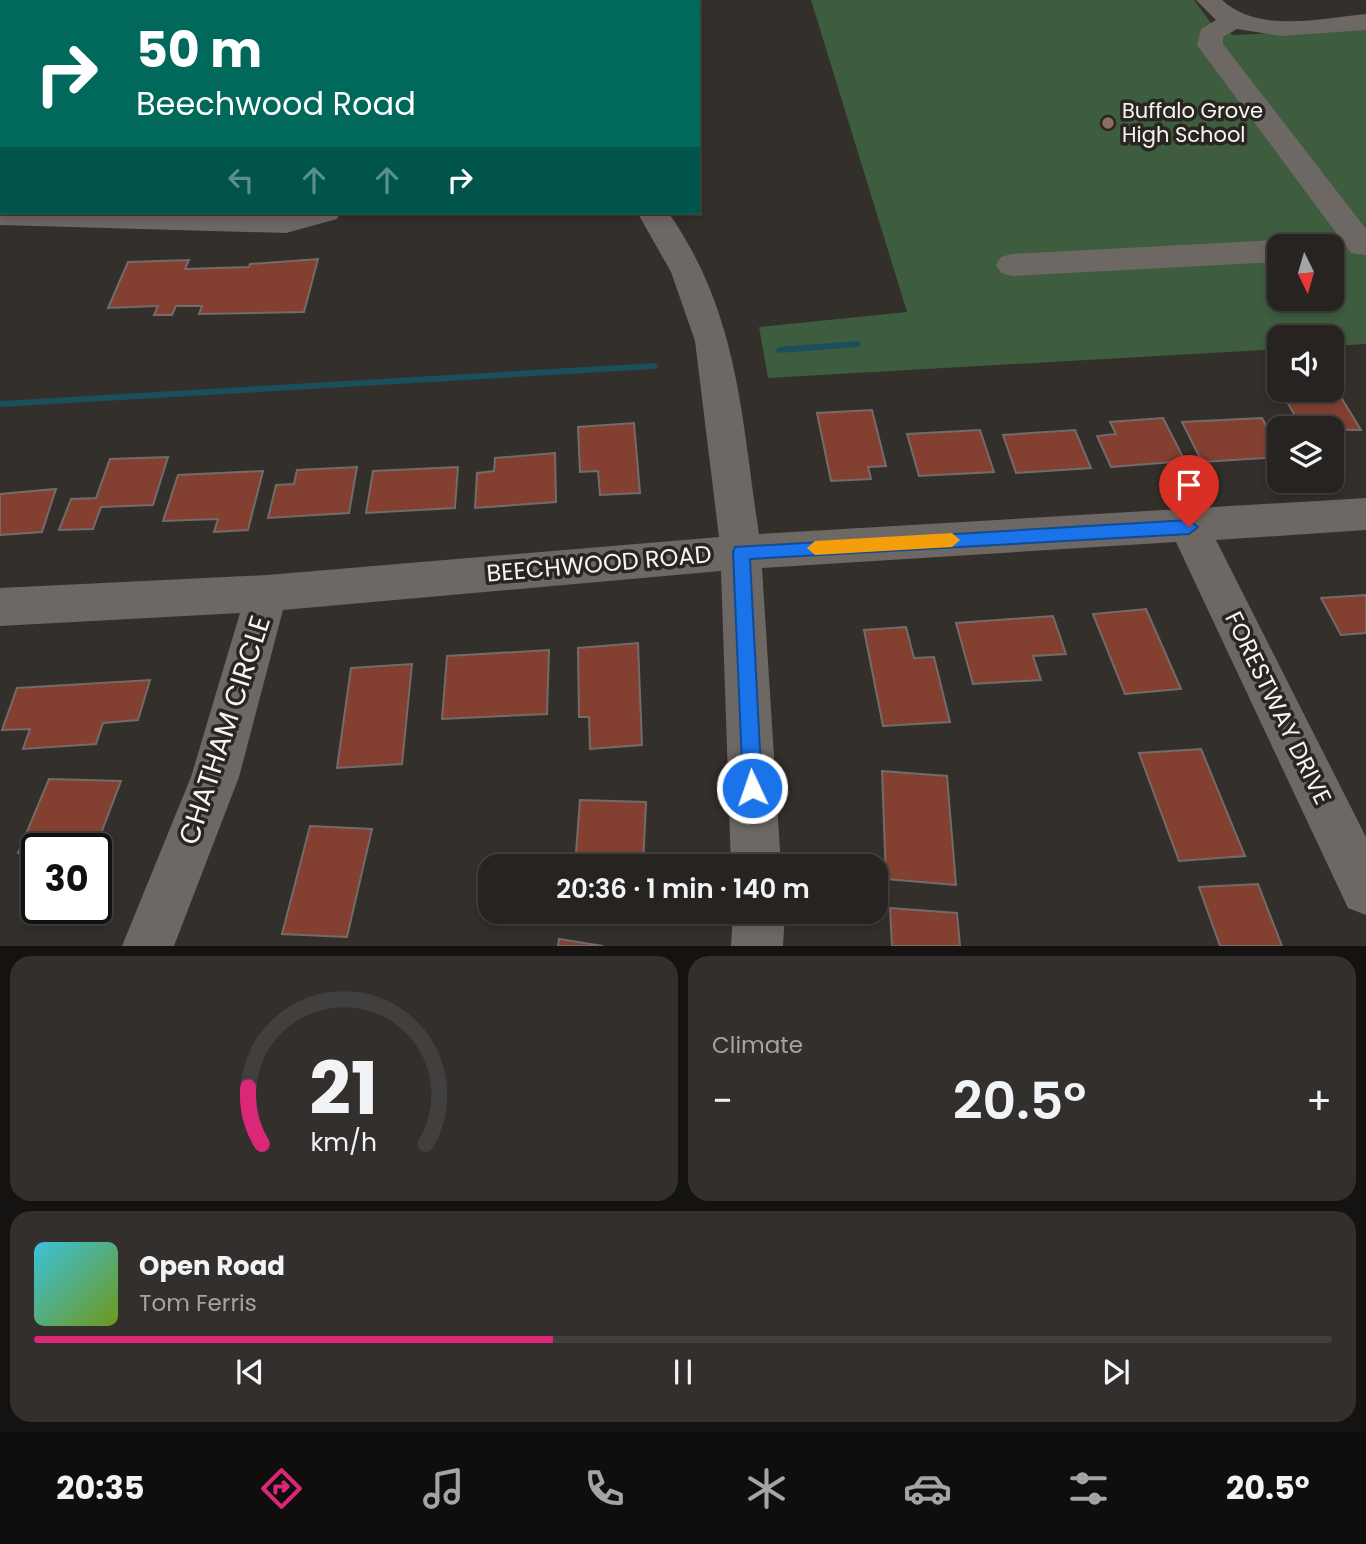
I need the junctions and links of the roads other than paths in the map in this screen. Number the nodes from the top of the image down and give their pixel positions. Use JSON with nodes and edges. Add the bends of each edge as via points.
{"nodes":[{"id":1,"x":1208,"y":0,"type":"edge"},
{"id":2,"x":1232,"y":21,"type":"junction"},
{"id":3,"x":1366,"y":23,"type":"edge"},
{"id":4,"x":319,"y":214,"type":"edge"},
{"id":5,"x":653,"y":214,"type":"edge"},
{"id":6,"x":0,"y":215,"type":"edge"},
{"id":7,"x":1344,"y":247,"type":"edge"},
{"id":8,"x":1267,"y":252,"type":"edge"},
{"id":9,"x":1012,"y":265,"type":"dead end"},
{"id":10,"x":1366,"y":514,"type":"edge"},
{"id":11,"x":1189,"y":527,"type":"junction"},
{"id":12,"x":741,"y":552,"type":"junction"},
{"id":13,"x":267,"y":593,"type":"junction"},
{"id":14,"x":0,"y":607,"type":"edge"},
{"id":15,"x":756,"y":854,"type":"edge"},
{"id":16,"x":1366,"y":890,"type":"edge"},
{"id":17,"x":758,"y":924,"type":"edge"},
{"id":18,"x":148,"y":946,"type":"edge"},
{"id":19,"x":757,"y":946,"type":"edge"}],
"edges":[{"from":1,"to":2,"type":"street"},
{"from":2,"to":3,"type":"street","via":[[1272,27]]},
{"from":2,"to":7,"type":"street","via":[[1210,34],[1210,45],[1362,246]]},
{"from":4,"to":6,"type":"street","via":[[286,223]]},
{"from":5,"to":12,"type":"street","via":[[694,285],[718,360]]},
{"from":8,"to":9,"type":"street"},
{"from":10,"to":11,"type":"street","name":"BEECHWOOD ROAD"},
{"from":11,"to":12,"type":"street","name":"BEECHWOOD ROAD"},
{"from":11,"to":16,"type":"street","name":"FORESTWAY DRIVE"},
{"from":12,"to":13,"type":"street","name":"BEECHWOOD ROAD"},
{"from":12,"to":15,"type":"street"},
{"from":13,"to":14,"type":"street","name":"BEECHWOOD ROAD"},
{"from":13,"to":18,"type":"street","name":"CHATHAM CIRCLE","via":[[215,777]]},
{"from":17,"to":19,"type":"street"}]}
